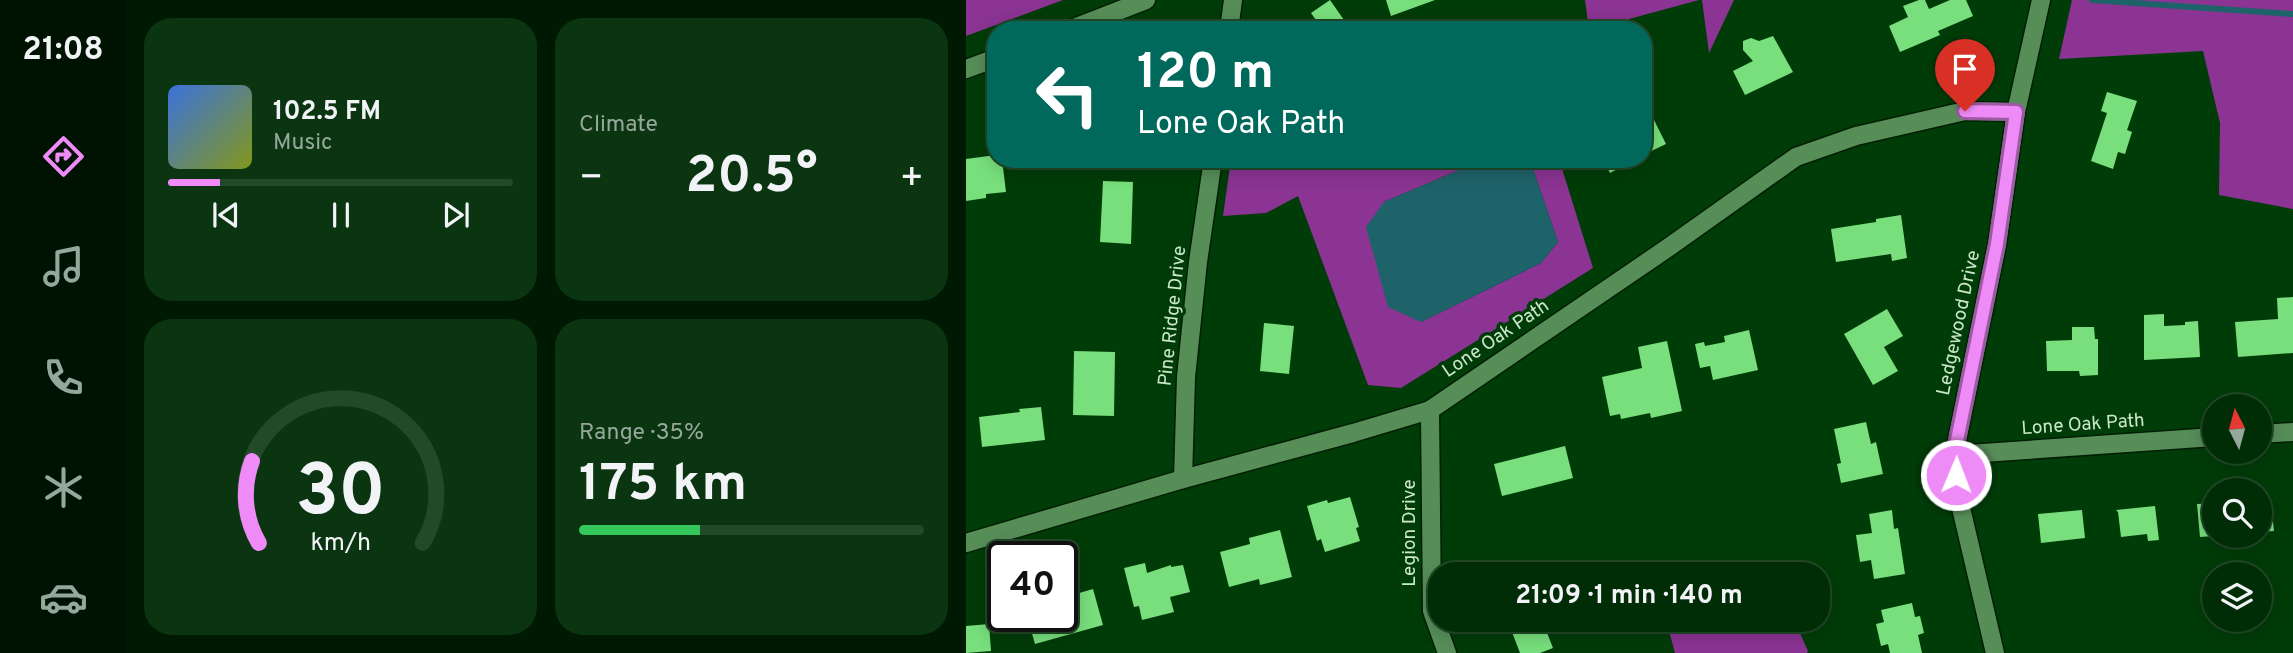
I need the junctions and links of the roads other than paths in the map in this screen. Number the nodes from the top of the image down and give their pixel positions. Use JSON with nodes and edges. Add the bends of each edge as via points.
{"nodes":[{"id":1,"x":1146,"y":0,"type":"edge"},
{"id":2,"x":1233,"y":0,"type":"edge"},
{"id":3,"x":2041,"y":0,"type":"edge"},
{"id":4,"x":1092,"y":21,"type":"edge"},
{"id":5,"x":1230,"y":21,"type":"edge"},
{"id":6,"x":987,"y":61,"type":"edge"},
{"id":7,"x":966,"y":69,"type":"edge"},
{"id":8,"x":2016,"y":112,"type":"junction"},
{"id":9,"x":1212,"y":168,"type":"edge"},
{"id":10,"x":1430,"y":410,"type":"junction"},
{"id":11,"x":2293,"y":432,"type":"edge"},
{"id":12,"x":2272,"y":433,"type":"edge"},
{"id":13,"x":2202,"y":438,"type":"edge"},
{"id":14,"x":1954,"y":455,"type":"junction"},
{"id":15,"x":1183,"y":479,"type":"junction"},
{"id":16,"x":966,"y":543,"type":"edge"},
{"id":17,"x":1447,"y":653,"type":"edge"},
{"id":18,"x":1994,"y":653,"type":"edge"}],
"edges":[{"from":1,"to":4,"type":"street"},
{"from":2,"to":5,"type":"street"},
{"from":3,"to":8,"type":"street","name":"Ledgewood Drive"},
{"from":6,"to":7,"type":"street"},
{"from":8,"to":10,"type":"street","name":"Lone Oak Path","via":[[1965,111],[1856,136],[1796,158]]},
{"from":8,"to":14,"type":"street","name":"Ledgewood Drive","via":[[1997,244]]},
{"from":9,"to":15,"type":"street","name":"Pine Ridge Drive","via":[[1186,377]]},
{"from":10,"to":15,"type":"street","name":"Lone Oak Path"},
{"from":10,"to":17,"type":"street","name":"Legion Drive","via":[[1432,611]]},
{"from":11,"to":12,"type":"street"},
{"from":13,"to":14,"type":"street","name":"Lone Oak Path"},
{"from":14,"to":18,"type":"street","name":"Ledgewood Drive","via":[[1958,495]]},
{"from":15,"to":16,"type":"street","name":"Lone Oak Path"}]}
